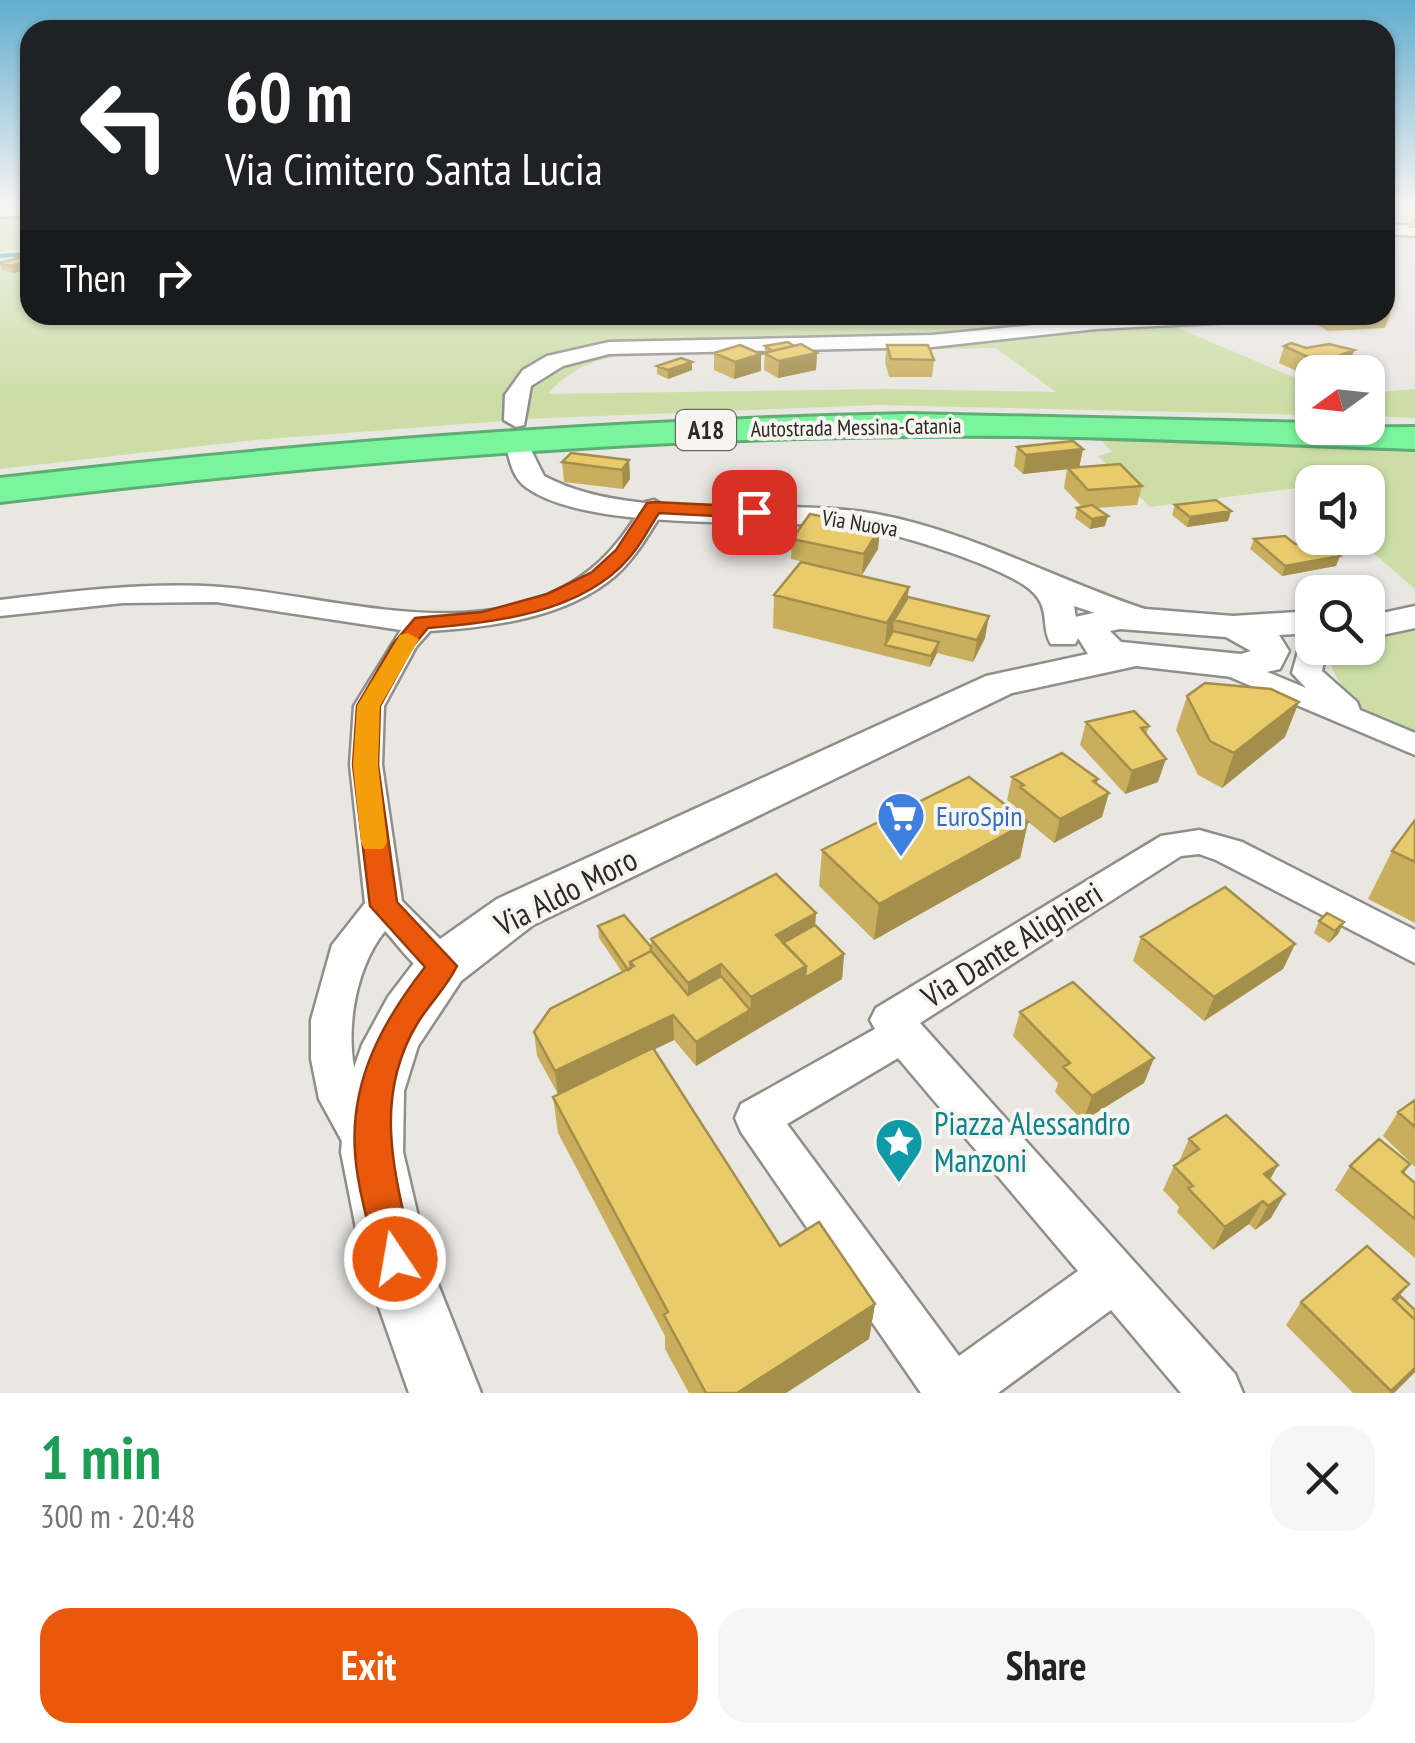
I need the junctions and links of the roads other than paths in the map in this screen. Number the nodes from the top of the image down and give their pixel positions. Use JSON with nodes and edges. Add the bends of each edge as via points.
{"nodes":[{"id":1,"x":1059,"y":325,"type":"edge"},
{"id":2,"x":516,"y":420,"type":"dead end"},
{"id":3,"x":1295,"y":421,"type":"edge"},
{"id":4,"x":1385,"y":423,"type":"edge"},
{"id":5,"x":1415,"y":424,"type":"edge"},
{"id":6,"x":1415,"y":438,"type":"edge"},
{"id":7,"x":520,"y":449,"type":"dead end"},
{"id":8,"x":0,"y":476,"type":"edge"},
{"id":9,"x":0,"y":490,"type":"edge"},
{"id":10,"x":654,"y":507,"type":"junction"},
{"id":11,"x":1037,"y":582,"type":"junction"},
{"id":12,"x":0,"y":608,"type":"edge"},
{"id":13,"x":1415,"y":617,"type":"edge"},
{"id":14,"x":1385,"y":618,"type":"edge"},
{"id":15,"x":1146,"y":620,"type":"junction"},
{"id":16,"x":422,"y":623,"type":"junction"},
{"id":17,"x":1385,"y":623,"type":"edge"},
{"id":18,"x":1072,"y":627,"type":"junction"},
{"id":19,"x":1295,"y":627,"type":"edge"},
{"id":20,"x":1227,"y":645,"type":"junction"},
{"id":21,"x":1295,"y":653,"type":"edge"},
{"id":22,"x":1132,"y":656,"type":"junction"},
{"id":23,"x":1318,"y":665,"type":"edge"},
{"id":24,"x":1000,"y":684,"type":"junction"},
{"id":25,"x":1378,"y":730,"type":"junction"},
{"id":26,"x":1415,"y":745,"type":"edge"},
{"id":27,"x":384,"y":906,"type":"junction"},
{"id":28,"x":1415,"y":948,"type":"edge"},
{"id":29,"x":442,"y":966,"type":"junction"},
{"id":30,"x":904,"y":1034,"type":"junction"},
{"id":31,"x":372,"y":1152,"type":"junction"},
{"id":32,"x":1116,"y":1275,"type":"junction"},
{"id":33,"x":445,"y":1393,"type":"edge"},
{"id":34,"x":1216,"y":1393,"type":"edge"}],
"edges":[{"from":1,"to":2,"type":"street","via":[[932,341],[609,348],[562,360],[523,382],[515,397]]},
{"from":3,"to":8,"type":"highway","name":"Autostrada Messina-Catania","number":"A18","via":[[977,413],[669,419],[398,435]]},
{"from":4,"to":5,"type":"highway"},
{"from":6,"to":9,"type":"highway","name":"Autostrada Messina-Catania","number":"A18","via":[[1089,426],[747,428],[430,446]]},
{"from":7,"to":10,"type":"street","name":"Via Nuova","via":[[524,470],[561,495]]},
{"from":10,"to":11,"type":"street","name":"Via Nuova","via":[[885,524]]},
{"from":10,"to":16,"type":"street","via":[[599,576],[554,598],[483,618]]},
{"from":11,"to":15,"type":"street","name":"Via Nuova"},
{"from":11,"to":18,"type":"street"},
{"from":12,"to":16,"type":"street","via":[[176,593],[246,596]]},
{"from":13,"to":14,"type":"main road"},
{"from":13,"to":17,"type":"main road"},
{"from":15,"to":18,"type":"main road","via":[[1108,618]]},
{"from":15,"to":20,"type":"main road"},
{"from":16,"to":27,"type":"street","via":[[368,706],[366,765]]},
{"from":18,"to":22,"type":"main road","via":[[1112,652]]},
{"from":18,"to":24,"type":"main road"},
{"from":19,"to":20,"type":"main road"},
{"from":20,"to":21,"type":"main road","via":[[1241,666],[1266,661],[1270,651]]},
{"from":20,"to":22,"type":"main road"},
{"from":20,"to":25,"type":"street"},
{"from":22,"to":24,"type":"main road"},
{"from":23,"to":25,"type":"street","via":[[1342,706]]},
{"from":24,"to":29,"type":"main road","name":"Via Aldo Moro","via":[[515,912]]},
{"from":25,"to":26,"type":"street"},
{"from":27,"to":29,"type":"street"},
{"from":27,"to":31,"type":"street","via":[[351,945],[332,1020],[341,1098]]},
{"from":28,"to":30,"type":"street","name":"Via Dante Alighieri","via":[[1229,851],[1200,842],[1173,845],[892,1020]]},
{"from":29,"to":31,"type":"main road","name":"Via Aldo Moro","via":[[390,1045],[375,1091]]},
{"from":30,"to":32,"type":"street","name":"Via Dante Alighieri"},
{"from":30,"to":32,"type":"street","via":[[757,1118],[953,1393]]},
{"from":31,"to":33,"type":"main road","name":"Via Aldo Moro","via":[[395,1259]]},
{"from":32,"to":34,"type":"street","name":"Via Dante Alighieri"}]}
